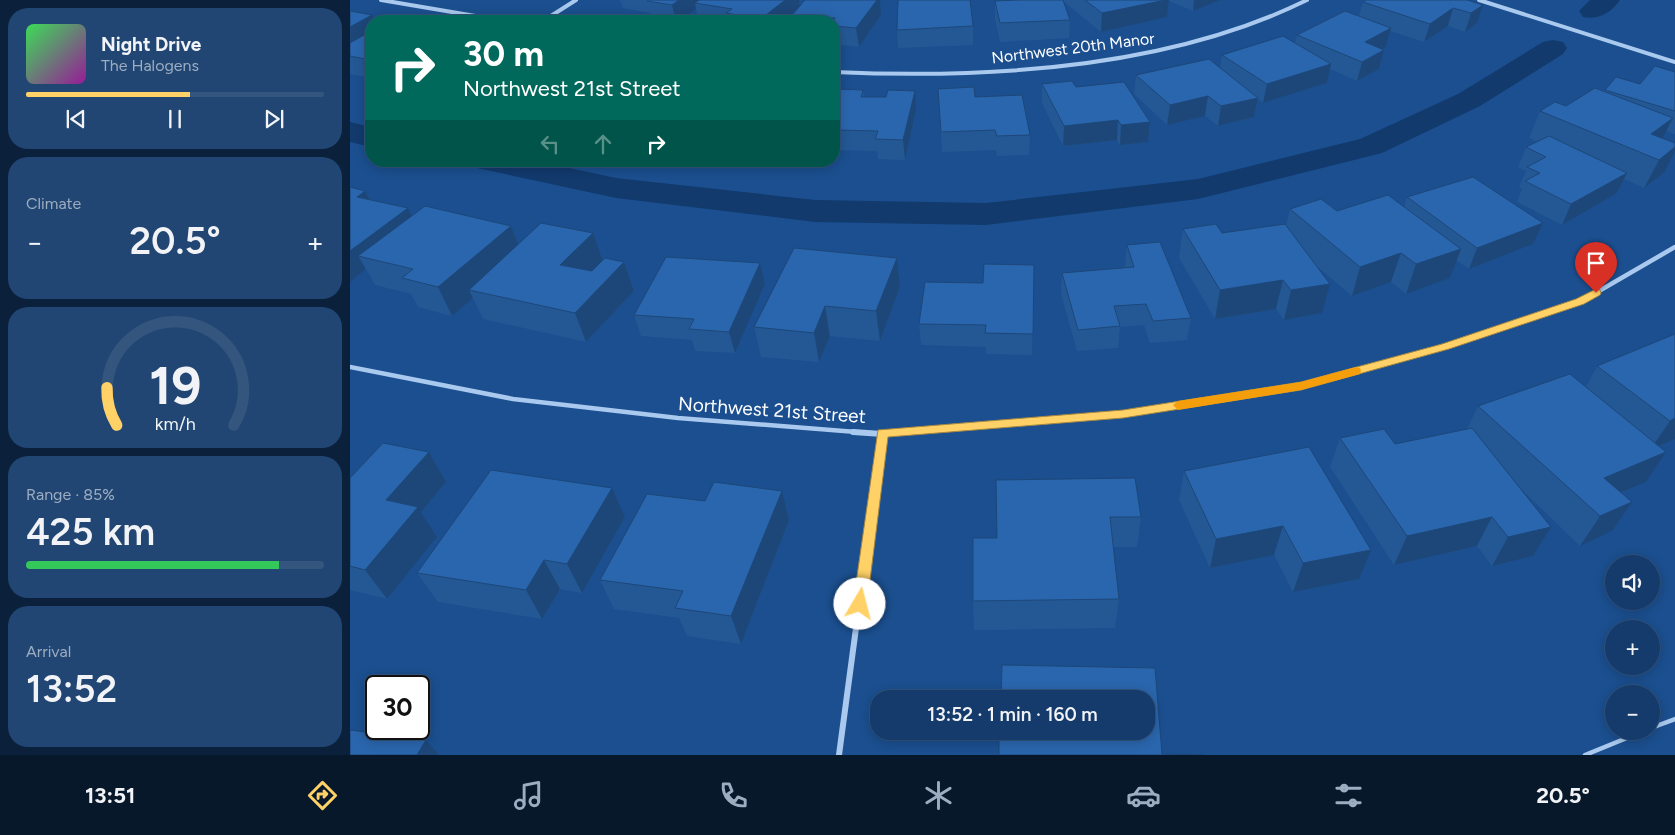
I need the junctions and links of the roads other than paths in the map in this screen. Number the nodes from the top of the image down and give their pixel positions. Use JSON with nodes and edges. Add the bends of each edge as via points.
{"nodes":[{"id":1,"x":381,"y":0,"type":"edge"},
{"id":2,"x":576,"y":0,"type":"edge"},
{"id":3,"x":1307,"y":0,"type":"edge"},
{"id":4,"x":1479,"y":0,"type":"edge"},
{"id":5,"x":470,"y":15,"type":"edge"},
{"id":6,"x":552,"y":15,"type":"edge"},
{"id":7,"x":1675,"y":62,"type":"edge"},
{"id":8,"x":840,"y":72,"type":"edge"},
{"id":9,"x":1675,"y":247,"type":"edge"},
{"id":10,"x":350,"y":367,"type":"edge"},
{"id":11,"x":882,"y":434,"type":"junction"},
{"id":12,"x":1675,"y":719,"type":"edge"},
{"id":13,"x":1660,"y":725,"type":"edge"},
{"id":14,"x":1622,"y":740,"type":"edge"},
{"id":15,"x":840,"y":755,"type":"edge"},
{"id":16,"x":1585,"y":755,"type":"edge"}],
"edges":[{"from":1,"to":5,"type":"street"},
{"from":2,"to":6,"type":"street"},
{"from":3,"to":8,"type":"street","name":"Northwest 20th Manor","via":[[1282,13],[1209,39],[1131,56],[1047,67],[962,73]]},
{"from":4,"to":7,"type":"street"},
{"from":9,"to":11,"type":"street","name":"Northwest 21st Street","via":[[1580,302],[1445,347],[1301,386],[1123,414]]},
{"from":10,"to":11,"type":"street","name":"Northwest 21st Street","via":[[513,399],[678,418]]},
{"from":11,"to":15,"type":"street"},
{"from":12,"to":13,"type":"lane"},
{"from":14,"to":16,"type":"lane"}]}
